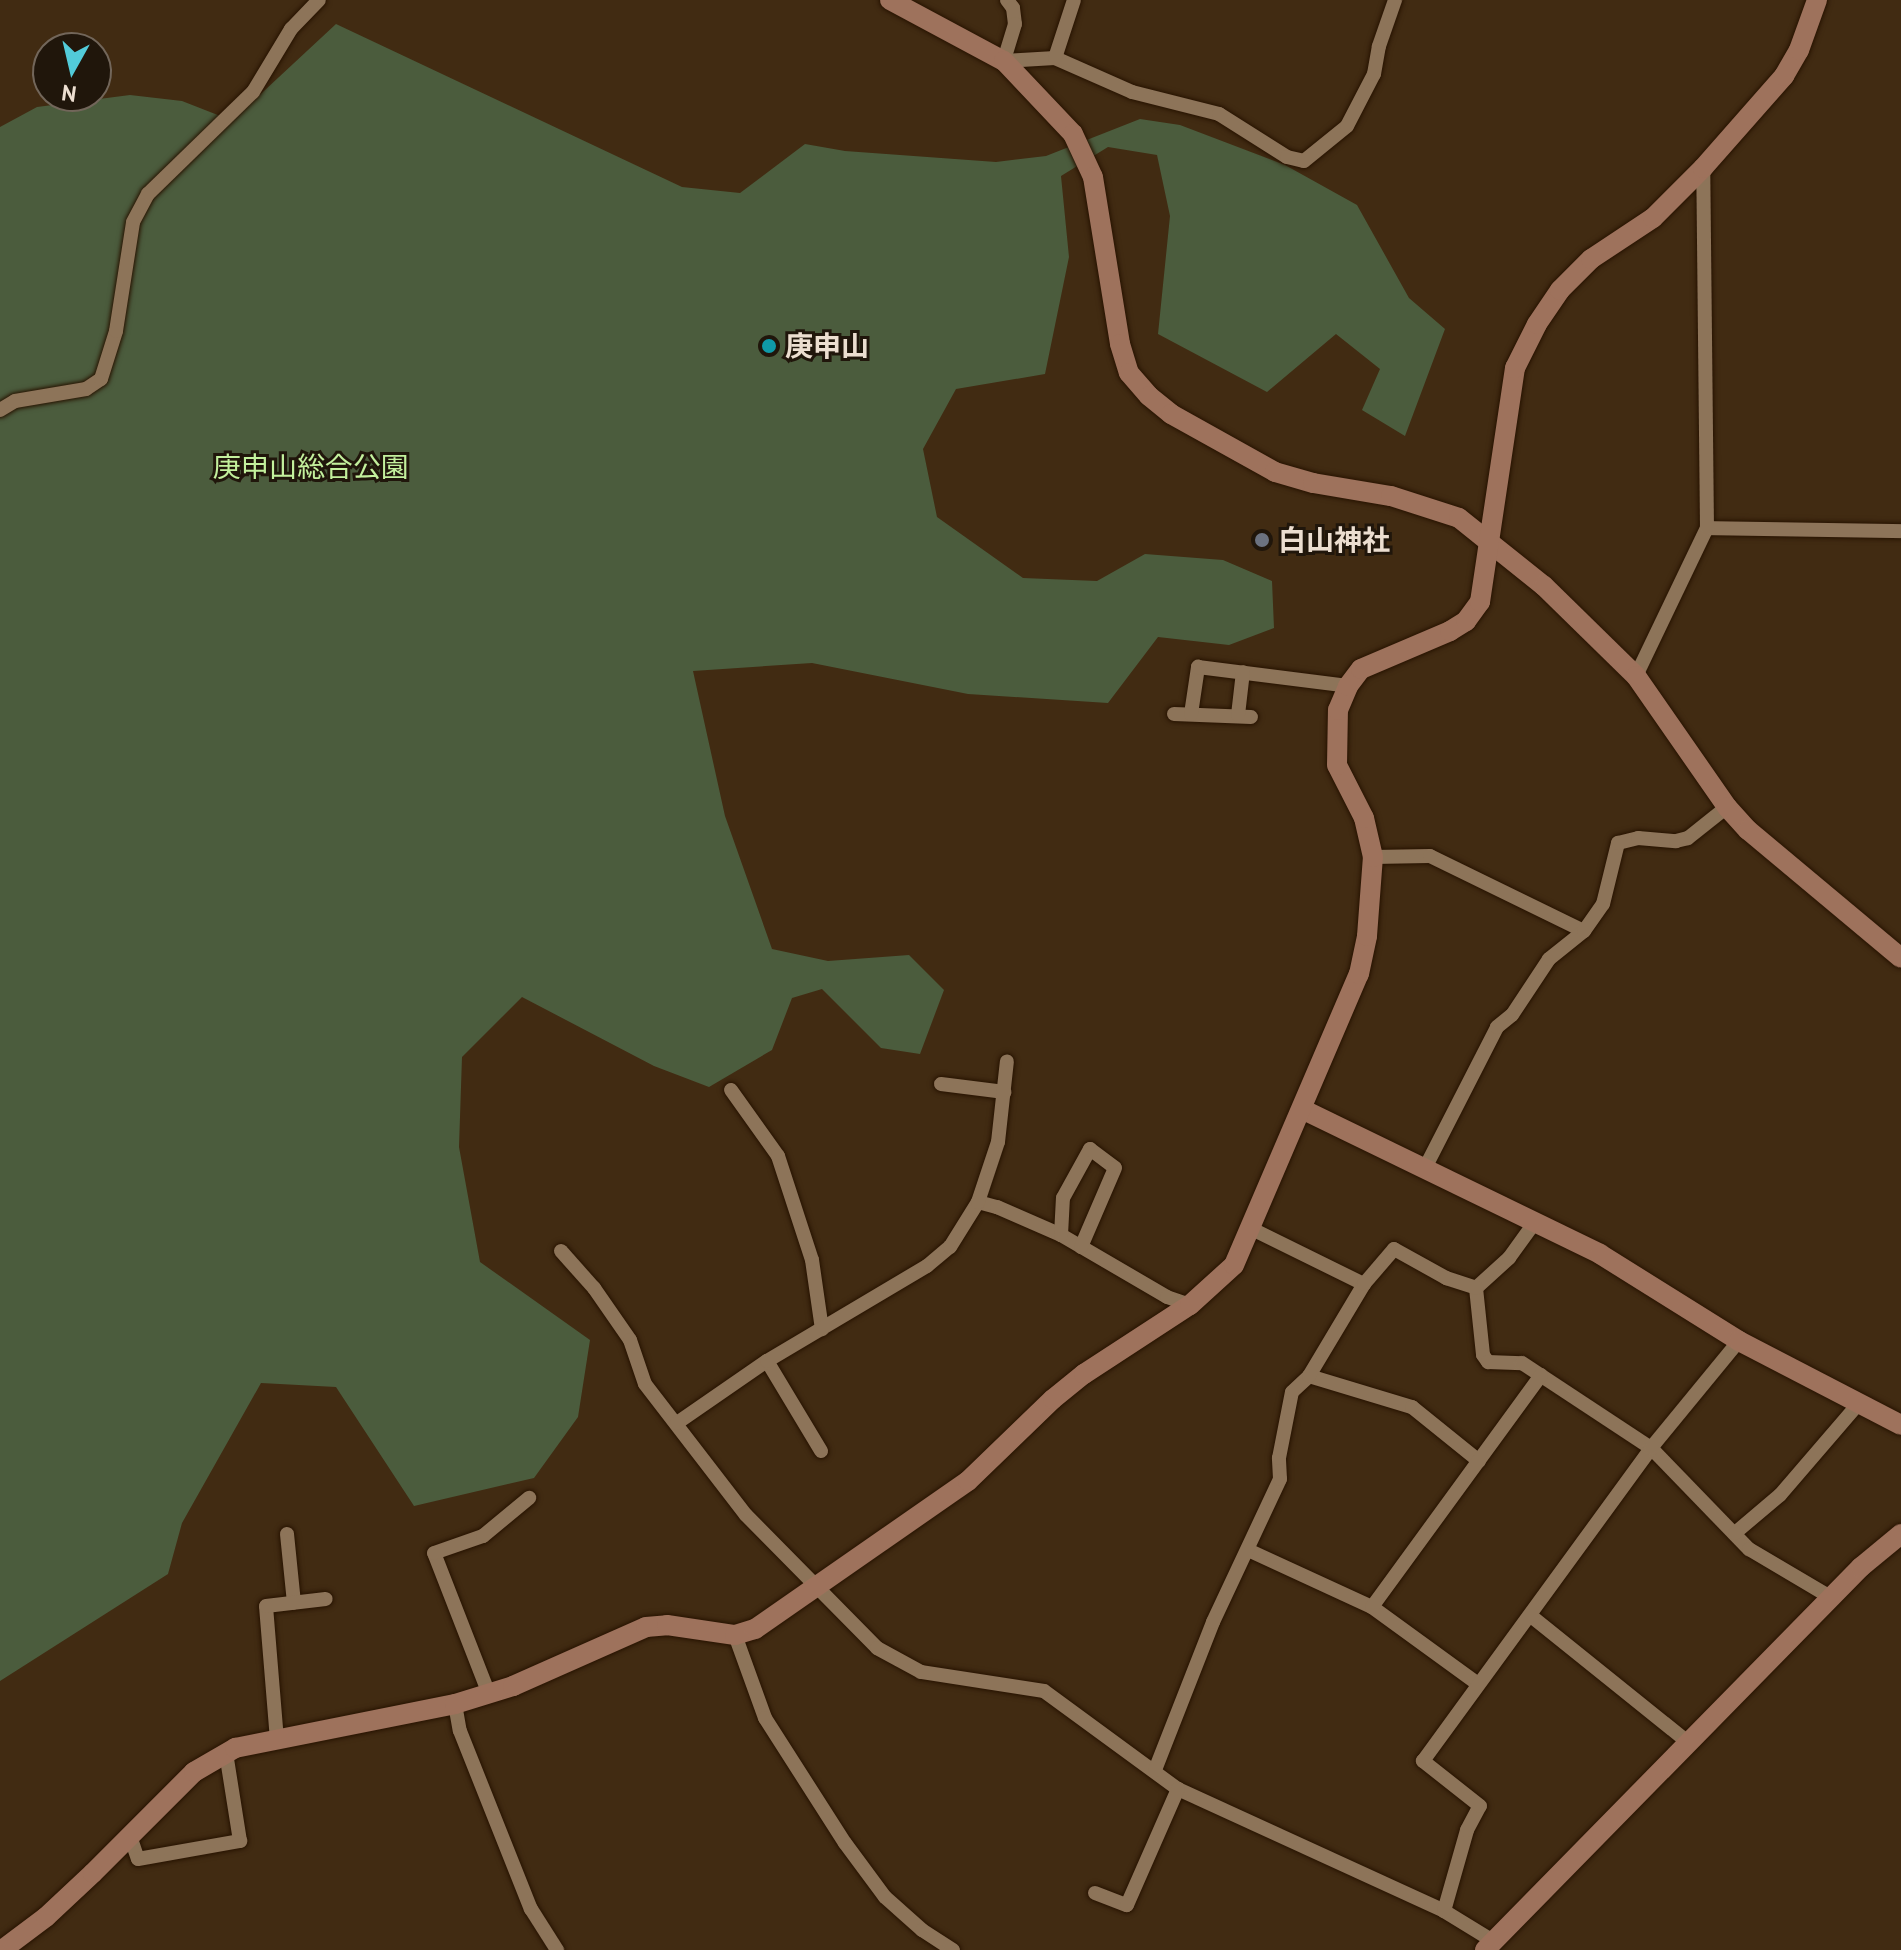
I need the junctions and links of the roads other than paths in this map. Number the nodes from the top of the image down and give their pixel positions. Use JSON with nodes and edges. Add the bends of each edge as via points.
{"nodes":[{"id":1,"x":319,"y":0,"type":"edge"},
{"id":2,"x":890,"y":0,"type":"edge"},
{"id":3,"x":1007,"y":0,"type":"edge"},
{"id":4,"x":1074,"y":0,"type":"edge"},
{"id":5,"x":1395,"y":0,"type":"edge"},
{"id":6,"x":1817,"y":0,"type":"edge"},
{"id":7,"x":1055,"y":58,"type":"junction"},
{"id":8,"x":1004,"y":61,"type":"junction"},
{"id":9,"x":1703,"y":168,"type":"junction"},
{"id":10,"x":0,"y":410,"type":"edge"},
{"id":11,"x":1707,"y":528,"type":"junction"},
{"id":12,"x":1901,"y":531,"type":"edge"},
{"id":13,"x":1489,"y":541,"type":"junction"},
{"id":14,"x":1243,"y":672,"type":"junction"},
{"id":15,"x":1636,"y":676,"type":"junction"},
{"id":16,"x":1348,"y":686,"type":"junction"},
{"id":17,"x":1174,"y":714,"type":"dead end"},
{"id":18,"x":1191,"y":714,"type":"junction"},
{"id":19,"x":1727,"y":807,"type":"junction"},
{"id":20,"x":1373,"y":857,"type":"junction"},
{"id":21,"x":1584,"y":931,"type":"junction"},
{"id":22,"x":1901,"y":958,"type":"edge"},
{"id":23,"x":1007,"y":1061,"type":"dead end"},
{"id":24,"x":941,"y":1084,"type":"dead end"},
{"id":25,"x":731,"y":1090,"type":"dead end"},
{"id":26,"x":1004,"y":1092,"type":"junction"},
{"id":27,"x":1302,"y":1109,"type":"junction"},
{"id":28,"x":1425,"y":1168,"type":"junction"},
{"id":29,"x":978,"y":1202,"type":"junction"},
{"id":30,"x":1535,"y":1222,"type":"junction"},
{"id":31,"x":1252,"y":1229,"type":"junction"},
{"id":32,"x":1061,"y":1235,"type":"junction"},
{"id":33,"x":1081,"y":1247,"type":"junction"},
{"id":34,"x":561,"y":1251,"type":"dead end"},
{"id":35,"x":1364,"y":1284,"type":"junction"},
{"id":36,"x":1476,"y":1288,"type":"junction"},
{"id":37,"x":1190,"y":1305,"type":"junction"},
{"id":38,"x":822,"y":1329,"type":"junction"},
{"id":39,"x":1739,"y":1341,"type":"junction"},
{"id":40,"x":767,"y":1361,"type":"junction"},
{"id":41,"x":1541,"y":1375,"type":"junction"},
{"id":42,"x":1309,"y":1376,"type":"junction"},
{"id":43,"x":1859,"y":1403,"type":"junction"},
{"id":44,"x":677,"y":1423,"type":"junction"},
{"id":45,"x":1901,"y":1425,"type":"edge"},
{"id":46,"x":1651,"y":1448,"type":"junction"},
{"id":47,"x":821,"y":1451,"type":"dead end"},
{"id":48,"x":1479,"y":1461,"type":"junction"},
{"id":49,"x":529,"y":1498,"type":"dead end"},
{"id":50,"x":1735,"y":1533,"type":"junction"},
{"id":51,"x":287,"y":1534,"type":"dead end"},
{"id":52,"x":1901,"y":1534,"type":"edge"},
{"id":53,"x":1248,"y":1550,"type":"junction"},
{"id":54,"x":818,"y":1585,"type":"junction"},
{"id":55,"x":1832,"y":1598,"type":"junction"},
{"id":56,"x":326,"y":1599,"type":"dead end"},
{"id":57,"x":294,"y":1603,"type":"junction"},
{"id":58,"x":1372,"y":1607,"type":"junction"},
{"id":59,"x":1531,"y":1616,"type":"junction"},
{"id":60,"x":735,"y":1635,"type":"junction"},
{"id":61,"x":1478,"y":1684,"type":"junction"},
{"id":62,"x":489,"y":1694,"type":"junction"},
{"id":63,"x":455,"y":1704,"type":"junction"},
{"id":64,"x":277,"y":1740,"type":"junction"},
{"id":65,"x":1689,"y":1743,"type":"junction"},
{"id":66,"x":226,"y":1753,"type":"junction"},
{"id":67,"x":1155,"y":1770,"type":"junction"},
{"id":68,"x":1178,"y":1789,"type":"junction"},
{"id":69,"x":130,"y":1836,"type":"junction"},
{"id":70,"x":1095,"y":1893,"type":"dead end"},
{"id":71,"x":1444,"y":1911,"type":"junction"},
{"id":72,"x":1489,"y":1946,"type":"edge"},
{"id":73,"x":2,"y":1950,"type":"edge"},
{"id":74,"x":557,"y":1950,"type":"edge"},
{"id":75,"x":953,"y":1950,"type":"edge"}],
"edges":[{"from":1,"to":10,"type":"street","via":[[291,29],[253,92],[148,194],[133,222],[116,331],[101,379],[86,389],[15,401]]},
{"from":2,"to":8,"type":"street"},
{"from":3,"to":8,"type":"street","via":[[1015,24]]},
{"from":4,"to":7,"type":"street"},
{"from":5,"to":7,"type":"street","via":[[1374,74],[1347,126],[1304,161],[1287,157],[1219,114],[1132,92]]},
{"from":6,"to":9,"type":"street","via":[[1784,76]]},
{"from":7,"to":8,"type":"street"},
{"from":8,"to":13,"type":"street","via":[[1073,134],[1093,177],[1120,344],[1129,373],[1149,396],[1171,414],[1275,472],[1459,518]]},
{"from":9,"to":11,"type":"street"},
{"from":9,"to":13,"type":"street","via":[[1653,218],[1591,259],[1560,290],[1537,324],[1515,368]]},
{"from":11,"to":12,"type":"street"},
{"from":11,"to":15,"type":"street"},
{"from":13,"to":15,"type":"street","via":[[1544,586]]},
{"from":13,"to":16,"type":"street","via":[[1480,602],[1466,621],[1361,669]]},
{"from":14,"to":16,"type":"street"},
{"from":14,"to":18,"type":"street","via":[[1198,667]]},
{"from":14,"to":18,"type":"street","via":[[1244,716]]},
{"from":15,"to":19,"type":"street"},
{"from":16,"to":20,"type":"street","via":[[1338,710],[1337,765],[1364,818]]},
{"from":17,"to":18,"type":"street"},
{"from":19,"to":21,"type":"street","via":[[1688,838],[1618,843],[1603,904]]},
{"from":19,"to":22,"type":"street"},
{"from":20,"to":21,"type":"street","via":[[1430,856]]},
{"from":20,"to":27,"type":"street","via":[[1359,974]]},
{"from":21,"to":28,"type":"street","via":[[1549,959],[1512,1015],[1497,1027]]},
{"from":23,"to":26,"type":"street"},
{"from":24,"to":26,"type":"street"},
{"from":25,"to":38,"type":"street","via":[[778,1156],[812,1260]]},
{"from":26,"to":29,"type":"street","via":[[998,1142]]},
{"from":27,"to":28,"type":"street"},
{"from":27,"to":31,"type":"street"},
{"from":28,"to":30,"type":"street"},
{"from":29,"to":32,"type":"street"},
{"from":29,"to":38,"type":"street","via":[[950,1247],[927,1266]]},
{"from":30,"to":36,"type":"street","via":[[1509,1258]]},
{"from":30,"to":39,"type":"street","via":[[1600,1254]]},
{"from":31,"to":35,"type":"street"},
{"from":31,"to":37,"type":"street","via":[[1234,1265]]},
{"from":32,"to":33,"type":"street"},
{"from":32,"to":33,"type":"street","via":[[1063,1198],[1090,1149],[1115,1168]]},
{"from":33,"to":37,"type":"street"},
{"from":34,"to":44,"type":"street","via":[[630,1340],[645,1384]]},
{"from":35,"to":36,"type":"street","via":[[1394,1249]]},
{"from":35,"to":42,"type":"street"},
{"from":36,"to":41,"type":"street","via":[[1488,1362],[1522,1363]]},
{"from":37,"to":54,"type":"street","via":[[1084,1374],[968,1481]]},
{"from":38,"to":40,"type":"street"},
{"from":39,"to":43,"type":"street"},
{"from":39,"to":46,"type":"street"},
{"from":40,"to":44,"type":"street"},
{"from":40,"to":47,"type":"street"},
{"from":41,"to":46,"type":"street"},
{"from":41,"to":48,"type":"street"},
{"from":42,"to":48,"type":"street","via":[[1412,1407]]},
{"from":42,"to":53,"type":"street","via":[[1292,1392],[1280,1479]]},
{"from":43,"to":45,"type":"street"},
{"from":43,"to":50,"type":"street","via":[[1780,1495]]},
{"from":44,"to":54,"type":"street","via":[[746,1515]]},
{"from":46,"to":50,"type":"street"},
{"from":46,"to":59,"type":"street"},
{"from":48,"to":58,"type":"street"},
{"from":49,"to":62,"type":"street","via":[[483,1536],[434,1553]]},
{"from":50,"to":55,"type":"street","via":[[1749,1549]]},
{"from":51,"to":57,"type":"street"},
{"from":52,"to":55,"type":"street"},
{"from":53,"to":58,"type":"street"},
{"from":53,"to":67,"type":"street","via":[[1213,1622]]},
{"from":54,"to":60,"type":"street","via":[[771,1620]]},
{"from":54,"to":67,"type":"street","via":[[877,1648],[912,1668],[1039,1689]]},
{"from":55,"to":65,"type":"street"},
{"from":56,"to":57,"type":"street"},
{"from":57,"to":64,"type":"street","via":[[266,1606]]},
{"from":58,"to":61,"type":"street"},
{"from":59,"to":61,"type":"street"},
{"from":59,"to":65,"type":"street"},
{"from":60,"to":62,"type":"street","via":[[646,1627]]},
{"from":60,"to":75,"type":"street","via":[[765,1718],[845,1843],[885,1897]]},
{"from":61,"to":71,"type":"street","via":[[1423,1761],[1480,1806],[1467,1830]]},
{"from":62,"to":63,"type":"street"},
{"from":63,"to":64,"type":"street"},
{"from":63,"to":74,"type":"street","via":[[460,1731],[531,1909]]},
{"from":64,"to":66,"type":"street"},
{"from":65,"to":72,"type":"street"},
{"from":66,"to":69,"type":"street","via":[[194,1772]]},
{"from":66,"to":69,"type":"street","via":[[240,1841],[138,1859]]},
{"from":67,"to":68,"type":"street"},
{"from":68,"to":70,"type":"street","via":[[1127,1905]]},
{"from":68,"to":71,"type":"street"},
{"from":69,"to":73,"type":"street","via":[[46,1917]]},
{"from":71,"to":72,"type":"street"}]}
